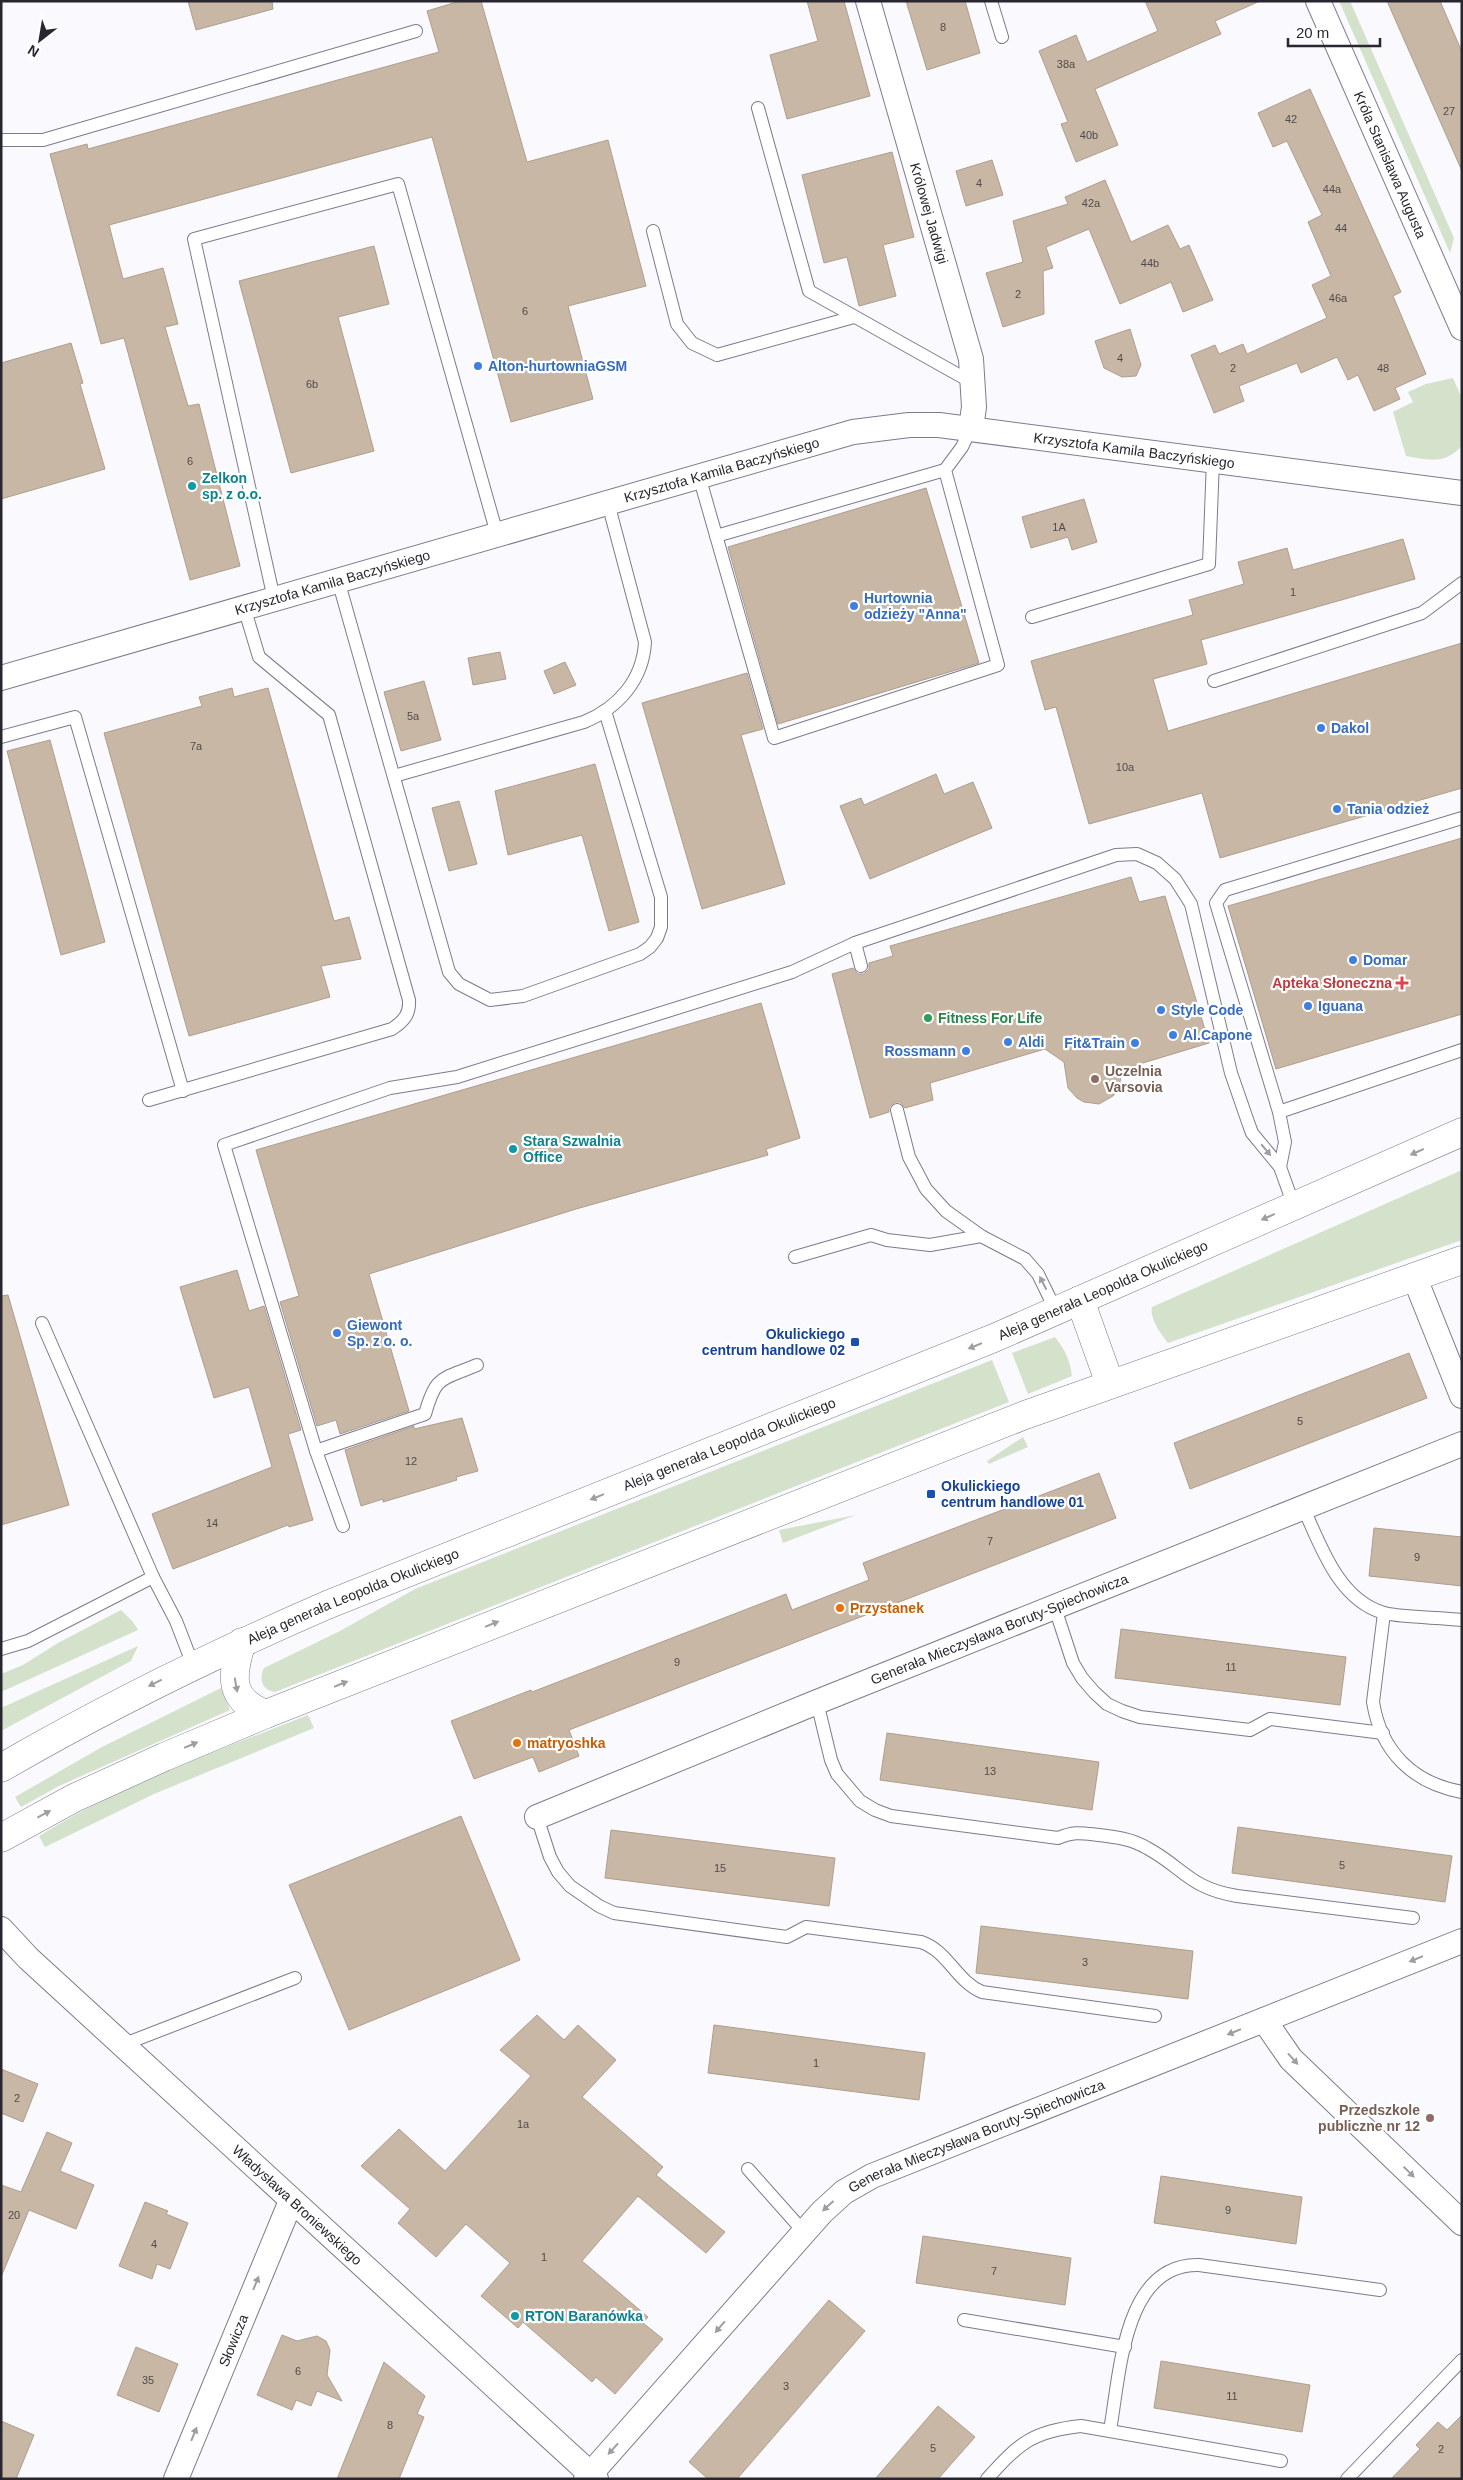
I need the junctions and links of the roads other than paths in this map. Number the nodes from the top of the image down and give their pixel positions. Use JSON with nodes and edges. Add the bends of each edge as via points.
{"nodes":[{"id":1,"x":868,"y":1,"type":"edge"},
{"id":2,"x":991,"y":1,"type":"edge"},
{"id":3,"x":1318,"y":1,"type":"edge"},
{"id":4,"x":416,"y":31,"type":"dead end"},
{"id":5,"x":1002,"y":37,"type":"dead end"},
{"id":6,"x":758,"y":108,"type":"dead end"},
{"id":7,"x":1,"y":140,"type":"edge"},
{"id":8,"x":653,"y":231,"type":"dead end"},
{"id":9,"x":854,"y":316,"type":"junction"},
{"id":10,"x":1462,"y":328,"type":"edge"},
{"id":11,"x":973,"y":383,"type":"junction"},
{"id":12,"x":971,"y":428,"type":"junction"},
{"id":13,"x":1213,"y":460,"type":"junction"},
{"id":14,"x":945,"y":470,"type":"junction"},
{"id":15,"x":699,"y":476,"type":"junction"},
{"id":16,"x":1462,"y":493,"type":"edge"},
{"id":17,"x":608,"y":503,"type":"junction"},
{"id":18,"x":497,"y":534,"type":"junction"},
{"id":19,"x":716,"y":536,"type":"junction"},
{"id":20,"x":338,"y":580,"type":"junction"},
{"id":21,"x":1462,"y":583,"type":"edge"},
{"id":22,"x":274,"y":599,"type":"junction"},
{"id":23,"x":244,"y":607,"type":"junction"},
{"id":24,"x":1032,"y":618,"type":"dead end"},
{"id":25,"x":1,"y":678,"type":"edge"},
{"id":26,"x":1214,"y":682,"type":"dead end"},
{"id":27,"x":605,"y":711,"type":"junction"},
{"id":28,"x":1,"y":737,"type":"edge"},
{"id":29,"x":394,"y":776,"type":"junction"},
{"id":30,"x":1462,"y":818,"type":"edge"},
{"id":31,"x":855,"y":943,"type":"junction"},
{"id":32,"x":861,"y":966,"type":"dead end"},
{"id":33,"x":1462,"y":1050,"type":"edge"},
{"id":34,"x":183,"y":1091,"type":"junction"},
{"id":35,"x":150,"y":1100,"type":"dead end"},
{"id":36,"x":897,"y":1110,"type":"dead end"},
{"id":37,"x":1279,"y":1112,"type":"junction"},
{"id":38,"x":1462,"y":1132,"type":"edge"},
{"id":39,"x":1280,"y":1167,"type":"junction"},
{"id":40,"x":1294,"y":1206,"type":"junction"},
{"id":41,"x":981,"y":1236,"type":"junction"},
{"id":42,"x":795,"y":1257,"type":"dead end"},
{"id":43,"x":1462,"y":1260,"type":"edge"},
{"id":44,"x":1414,"y":1276,"type":"junction"},
{"id":45,"x":1068,"y":1306,"type":"junction"},
{"id":46,"x":42,"y":1323,"type":"dead end"},
{"id":47,"x":477,"y":1365,"type":"dead end"},
{"id":48,"x":1110,"y":1384,"type":"junction"},
{"id":49,"x":1462,"y":1396,"type":"edge"},
{"id":50,"x":1462,"y":1444,"type":"edge"},
{"id":51,"x":316,"y":1451,"type":"junction"},
{"id":52,"x":1304,"y":1509,"type":"junction"},
{"id":53,"x":343,"y":1526,"type":"dead end"},
{"id":54,"x":153,"y":1577,"type":"junction"},
{"id":55,"x":1055,"y":1608,"type":"junction"},
{"id":56,"x":1384,"y":1613,"type":"junction"},
{"id":57,"x":1462,"y":1620,"type":"edge"},
{"id":58,"x":242,"y":1642,"type":"junction"},
{"id":59,"x":1,"y":1649,"type":"edge"},
{"id":60,"x":193,"y":1665,"type":"junction"},
{"id":61,"x":817,"y":1702,"type":"junction"},
{"id":62,"x":266,"y":1714,"type":"junction"},
{"id":63,"x":1383,"y":1733,"type":"junction"},
{"id":64,"x":1,"y":1768,"type":"edge"},
{"id":65,"x":1462,"y":1792,"type":"edge"},
{"id":66,"x":537,"y":1817,"type":"joint"},
{"id":67,"x":1,"y":1838,"type":"edge"},
{"id":68,"x":1413,"y":1918,"type":"dead end"},
{"id":69,"x":1,"y":1930,"type":"edge"},
{"id":70,"x":1462,"y":1941,"type":"edge"},
{"id":71,"x":295,"y":1978,"type":"dead end"},
{"id":72,"x":1155,"y":2016,"type":"dead end"},
{"id":73,"x":1264,"y":2020,"type":"junction"},
{"id":74,"x":122,"y":2045,"type":"junction"},
{"id":75,"x":748,"y":2169,"type":"dead end"},
{"id":76,"x":291,"y":2201,"type":"junction"},
{"id":77,"x":1457,"y":2213,"type":"edge"},
{"id":78,"x":804,"y":2232,"type":"junction"},
{"id":79,"x":1380,"y":2290,"type":"dead end"},
{"id":80,"x":964,"y":2320,"type":"dead end"},
{"id":81,"x":1125,"y":2347,"type":"junction"},
{"id":82,"x":1462,"y":2360,"type":"edge"},
{"id":83,"x":1110,"y":2430,"type":"junction"},
{"id":84,"x":1281,"y":2461,"type":"dead end"},
{"id":85,"x":591,"y":2477,"type":"edge"},
{"id":86,"x":176,"y":2479,"type":"edge"},
{"id":87,"x":987,"y":2479,"type":"edge"},
{"id":88,"x":1347,"y":2479,"type":"edge"}],
"edges":[{"from":1,"to":11,"type":"street","name":"Królowej Jadwigi","via":[[972,359]]},
{"from":2,"to":5,"type":"lane"},
{"from":3,"to":10,"type":"street","name":"Króla Stanisława Augusta"},
{"from":4,"to":7,"type":"lane","via":[[43,140]]},
{"from":6,"to":9,"type":"lane","via":[[810,292]]},
{"from":8,"to":9,"type":"lane","via":[[677,324],[692,343],[717,355]]},
{"from":9,"to":11,"type":"lane"},
{"from":11,"to":12,"type":"street","name":"Królowej Jadwigi"},
{"from":12,"to":13,"type":"street","name":"Krzysztofa Kamila Baczyńskiego"},
{"from":12,"to":14,"type":"lane"},
{"from":12,"to":15,"type":"street","name":"Krzysztofa Kamila Baczyńskiego","via":[[909,425],[853,432]]},
{"from":13,"to":16,"type":"street","name":"Krzysztofa Kamila Baczyńskiego"},
{"from":13,"to":24,"type":"lane","via":[[1209,564]]},
{"from":14,"to":19,"type":"lane"},
{"from":14,"to":19,"type":"lane","via":[[998,665],[774,738]]},
{"from":15,"to":17,"type":"street","name":"Krzysztofa Kamila Baczyńskiego"},
{"from":15,"to":19,"type":"lane"},
{"from":17,"to":18,"type":"street","name":"Krzysztofa Kamila Baczyńskiego"},
{"from":17,"to":27,"type":"lane","via":[[645,642],[644,658],[633,683]]},
{"from":18,"to":20,"type":"street","name":"Krzysztofa Kamila Baczyńskiego"},
{"from":18,"to":22,"type":"lane","via":[[398,184],[194,239]]},
{"from":20,"to":22,"type":"street","name":"Krzysztofa Kamila Baczyńskiego"},
{"from":20,"to":29,"type":"lane"},
{"from":21,"to":26,"type":"lane","via":[[1422,613]]},
{"from":22,"to":23,"type":"street","name":"Krzysztofa Kamila Baczyńskiego"},
{"from":23,"to":25,"type":"street","name":"Krzysztofa Kamila Baczyńskiego"},
{"from":23,"to":34,"type":"lane","via":[[259,657],[329,715],[410,1008],[407,1017],[392,1029]]},
{"from":27,"to":29,"type":"lane","via":[[584,722]]},
{"from":27,"to":29,"type":"lane","via":[[661,897],[662,927],[657,938],[640,954],[523,996],[490,1000],[459,984],[449,972]]},
{"from":28,"to":34,"type":"lane","via":[[75,717]]},
{"from":30,"to":37,"type":"lane","via":[[1225,890],[1216,903]]},
{"from":31,"to":32,"type":"lane"},
{"from":31,"to":39,"type":"lane","one_way":true,"via":[[1116,854],[1137,854],[1157,863],[1175,879],[1191,904],[1231,1073],[1252,1133]]},
{"from":31,"to":51,"type":"lane","via":[[792,972],[457,1077],[390,1088],[224,1145]]},
{"from":33,"to":37,"type":"lane"},
{"from":34,"to":35,"type":"lane"},
{"from":36,"to":41,"type":"lane","via":[[909,1157],[926,1188],[946,1211]]},
{"from":37,"to":39,"type":"lane","via":[[1285,1142]]},
{"from":38,"to":40,"type":"main road","name":"Aleja generała Leopolda Okulickiego","one_way":true},
{"from":39,"to":40,"type":"lane"},
{"from":40,"to":45,"type":"main road","name":"Aleja generała Leopolda Okulickiego","one_way":true},
{"from":41,"to":42,"type":"lane","via":[[930,1245],[871,1235]]},
{"from":45,"to":41,"type":"lane","one_way":true,"via":[[1025,1259]]},
{"from":43,"to":44,"type":"main road"},
{"from":44,"to":48,"type":"main road"},
{"from":44,"to":49,"type":"street"},
{"from":45,"to":48,"type":"main road"},
{"from":45,"to":58,"type":"main road","name":"Aleja generała Leopolda Okulickiego","one_way":true,"via":[[840,1402],[327,1605]]},
{"from":46,"to":54,"type":"lane"},
{"from":47,"to":51,"type":"lane","via":[[440,1380],[432,1391],[425,1414]]},
{"from":62,"to":48,"type":"main road","one_way":true},
{"from":50,"to":52,"type":"street","name":"Generała Mieczysława Boruty-Spiechowicza"},
{"from":51,"to":53,"type":"lane"},
{"from":52,"to":55,"type":"street","name":"Generała Mieczysława Boruty-Spiechowicza"},
{"from":52,"to":56,"type":"lane","via":[[1326,1557],[1344,1585]]},
{"from":54,"to":59,"type":"lane","via":[[28,1641]]},
{"from":54,"to":60,"type":"lane","via":[[176,1621]]},
{"from":55,"to":61,"type":"street","name":"Generała Mieczysława Boruty-Spiechowicza"},
{"from":55,"to":63,"type":"lane","via":[[1073,1663],[1082,1678],[1107,1704],[1122,1711],[1140,1717],[1250,1730],[1270,1719]]},
{"from":56,"to":57,"type":"lane"},
{"from":56,"to":63,"type":"lane","via":[[1373,1702]]},
{"from":58,"to":60,"type":"main road","name":"Aleja generała Leopolda Okulickiego"},
{"from":58,"to":62,"type":"main road","one_way":true,"via":[[235,1663],[234,1681],[238,1694],[250,1708]]},
{"from":60,"to":64,"type":"main road","name":"Aleja generała Leopolda Okulickiego","one_way":true,"via":[[115,1704]]},
{"from":61,"to":66,"type":"street","name":"Generała Mieczysława Boruty-Spiechowicza"},
{"from":61,"to":68,"type":"lane","via":[[837,1774],[860,1801],[890,1816],[1058,1838],[1074,1832],[1126,1839],[1147,1847],[1189,1880],[1217,1892]]},
{"from":67,"to":62,"type":"main road","one_way":true,"via":[[164,1756]]},
{"from":63,"to":65,"type":"lane","via":[[1396,1755],[1415,1775],[1442,1788]]},
{"from":66,"to":72,"type":"lane","via":[[550,1857],[570,1886],[583,1897],[614,1912],[787,1937],[806,1927],[921,1942],[938,1950],[962,1979],[982,1992]]},
{"from":69,"to":74,"type":"street","name":"Władysława Broniewskiego"},
{"from":70,"to":73,"type":"street","name":"Generała Mieczysława Boruty-Spiechowicza","one_way":true},
{"from":71,"to":74,"type":"lane"},
{"from":73,"to":77,"type":"street","one_way":true,"via":[[1292,2058]]},
{"from":73,"to":78,"type":"street","name":"Generała Mieczysława Boruty-Spiechowicza","one_way":true,"via":[[872,2176],[844,2192]]},
{"from":74,"to":76,"type":"street","name":"Władysława Broniewskiego"},
{"from":75,"to":78,"type":"lane"},
{"from":76,"to":85,"type":"street","name":"Władysława Broniewskiego"},
{"from":86,"to":76,"type":"street","name":"Słowicza","one_way":true},
{"from":78,"to":85,"type":"street","name":"Generała Mieczysława Boruty-Spiechowicza","one_way":true},
{"from":79,"to":81,"type":"lane","via":[[1187,2264],[1173,2268],[1148,2288],[1134,2311]]},
{"from":80,"to":81,"type":"lane"},
{"from":81,"to":83,"type":"lane"},
{"from":82,"to":88,"type":"lane"},
{"from":83,"to":84,"type":"lane"},
{"from":83,"to":87,"type":"lane","via":[[1081,2426],[1040,2434],[1026,2440]]}]}
